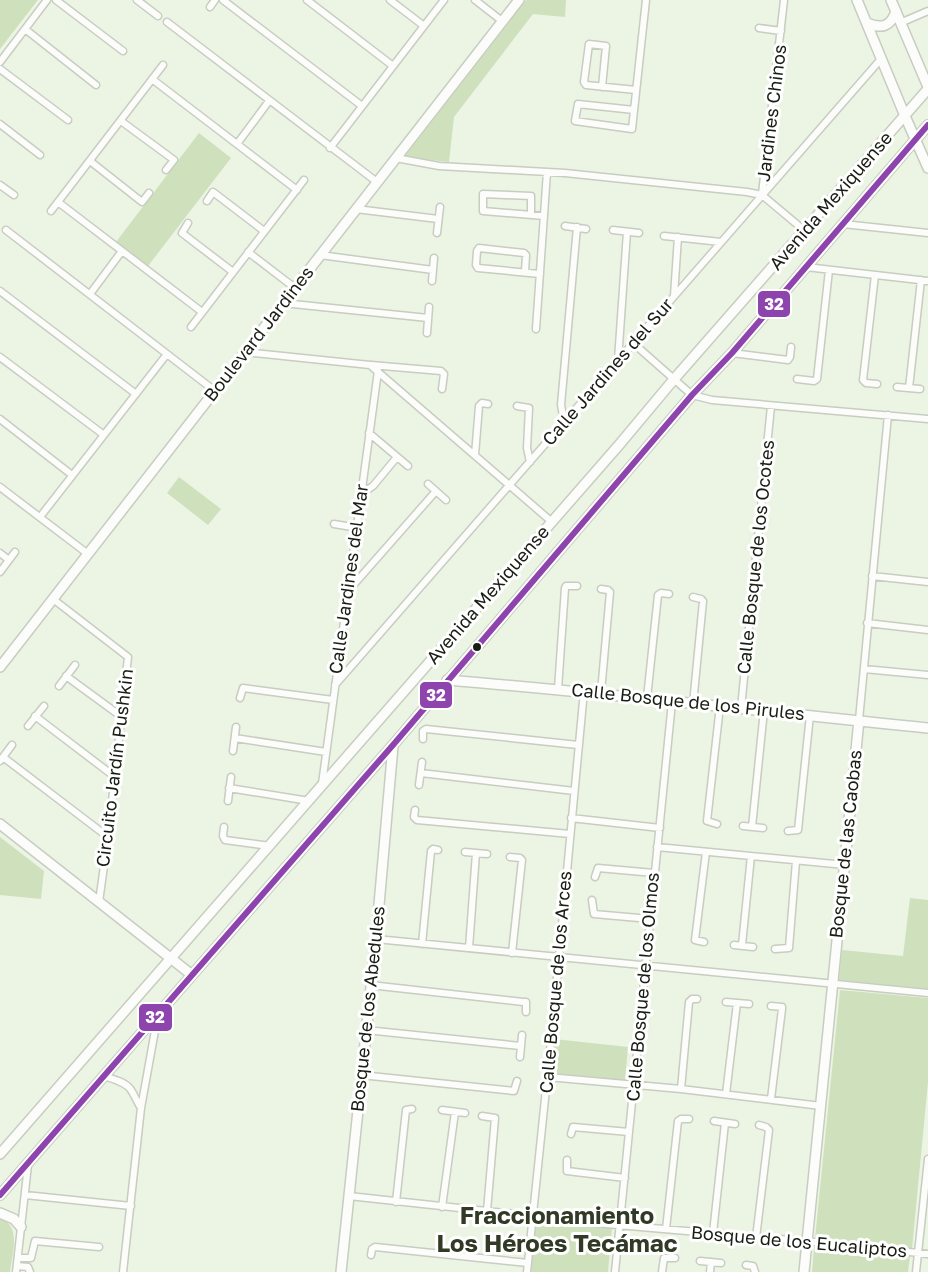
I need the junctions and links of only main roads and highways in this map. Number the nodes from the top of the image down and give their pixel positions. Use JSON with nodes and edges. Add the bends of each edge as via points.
{"nodes":[{"id":1,"x":519,"y":0,"type":"edge"},
{"id":2,"x":857,"y":0,"type":"edge"},
{"id":3,"x":891,"y":0,"type":"edge"},
{"id":4,"x":896,"y":11,"type":"junction"},
{"id":5,"x":867,"y":23,"type":"junction"},
{"id":6,"x":928,"y":88,"type":"edge"},
{"id":7,"x":905,"y":116,"type":"junction"},
{"id":8,"x":928,"y":125,"type":"edge"},
{"id":9,"x":915,"y":140,"type":"junction"},
{"id":10,"x":928,"y":168,"type":"edge"},
{"id":11,"x":4,"y":655,"type":"edge"},
{"id":12,"x":0,"y":667,"type":"edge"},
{"id":13,"x":447,"y":680,"type":"junction"},
{"id":14,"x":859,"y":720,"type":"junction"},
{"id":15,"x":928,"y":728,"type":"edge"},
{"id":16,"x":393,"y":745,"type":"junction"},
{"id":17,"x":0,"y":824,"type":"edge"},
{"id":18,"x":170,"y":958,"type":"junction"},
{"id":19,"x":192,"y":975,"type":"junction"},
{"id":20,"x":0,"y":1154,"type":"edge"},
{"id":21,"x":0,"y":1196,"type":"edge"},
{"id":22,"x":0,"y":1213,"type":"edge"},
{"id":23,"x":21,"y":1227,"type":"road end"},
{"id":24,"x":341,"y":1272,"type":"edge"},
{"id":25,"x":804,"y":1272,"type":"edge"}],
"edges":[{"from":1,"to":11,"type":"main road","name":"Boulevard Jardines","via":[[53,599]]},
{"from":2,"to":5,"type":"main road"},
{"from":3,"to":4,"type":"main road"},
{"from":4,"to":5,"type":"main road","via":[[885,26]]},
{"from":4,"to":6,"type":"main road"},
{"from":5,"to":7,"type":"main road"},
{"from":6,"to":7,"type":"main road","name":"Avenida Mexiquense"},
{"from":7,"to":9,"type":"main road"},
{"from":7,"to":18,"type":"main road","name":"Avenida Mexiquense"},
{"from":8,"to":9,"type":"main road","name":"Avenida Mexiquense"},
{"from":9,"to":10,"type":"main road"},
{"from":9,"to":13,"type":"main road","name":"Avenida Mexiquense"},
{"from":11,"to":12,"type":"main road","name":"Boulevard Jardines"},
{"from":13,"to":14,"type":"main road","name":"Calle Bosque de los Pirules"},
{"from":13,"to":16,"type":"main road","name":"Avenida Mexiquense"},
{"from":14,"to":15,"type":"main road","name":"Calle Bosque de los Pirules"},
{"from":14,"to":25,"type":"main road","name":"Bosque de las Caobas"},
{"from":16,"to":19,"type":"main road","name":"Avenida Mexiquense"},
{"from":16,"to":24,"type":"main road","name":"Bosque de los Abedules"},
{"from":17,"to":18,"type":"main road"},
{"from":18,"to":19,"type":"main road"},
{"from":18,"to":20,"type":"main road","name":"Avenida Mexiquense"},
{"from":19,"to":21,"type":"main road","name":"Avenida Mexiquense"},
{"from":22,"to":23,"type":"main road"}]}
